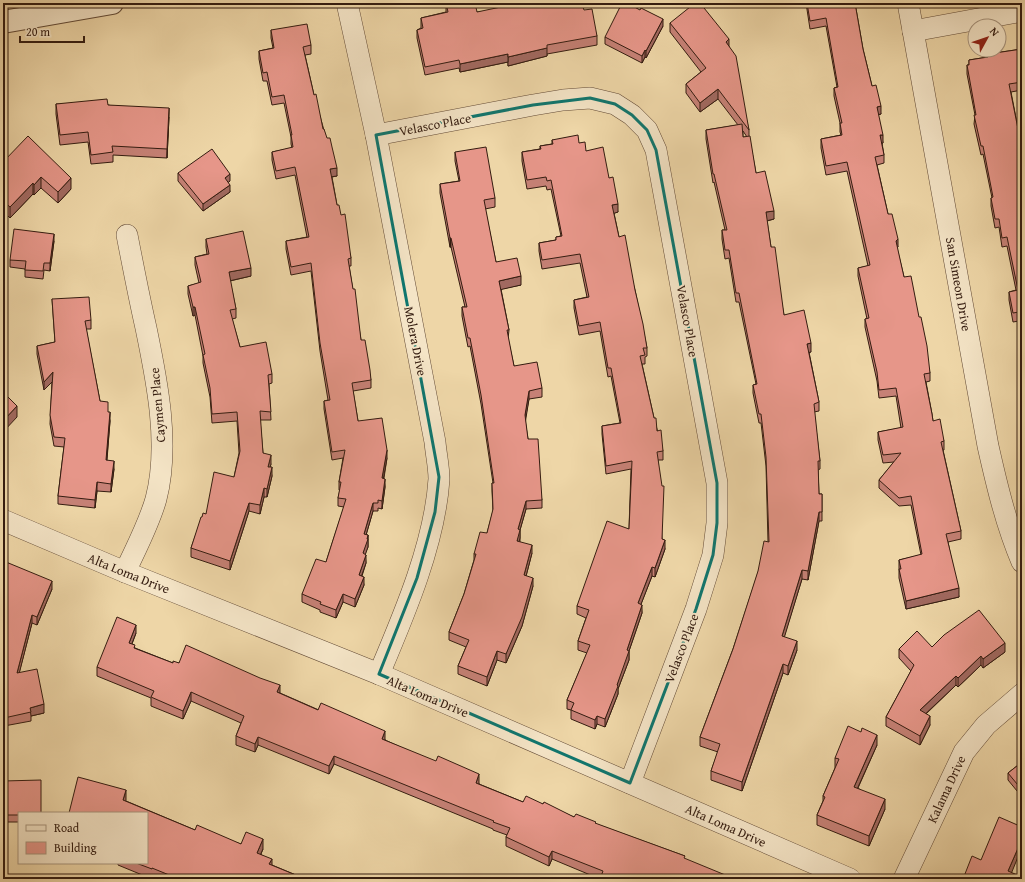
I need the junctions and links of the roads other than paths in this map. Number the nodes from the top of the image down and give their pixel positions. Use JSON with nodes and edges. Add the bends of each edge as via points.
{"nodes":[{"id":1,"x":112,"y":3,"type":"edge"},
{"id":2,"x":347,"y":3,"type":"edge"},
{"id":3,"x":908,"y":3,"type":"edge"},
{"id":4,"x":1022,"y":12,"type":"edge"},
{"id":5,"x":3,"y":22,"type":"edge"},
{"id":6,"x":913,"y":31,"type":"junction"},
{"id":7,"x":376,"y":135,"type":"junction"},
{"id":8,"x":126,"y":235,"type":"dead end"},
{"id":9,"x":3,"y":520,"type":"edge"},
{"id":10,"x":1022,"y":562,"type":"edge"},
{"id":11,"x":125,"y":572,"type":"junction"},
{"id":12,"x":379,"y":674,"type":"junction"},
{"id":13,"x":1022,"y":694,"type":"edge"},
{"id":14,"x":630,"y":783,"type":"junction"},
{"id":15,"x":850,"y":879,"type":"edge"},
{"id":16,"x":904,"y":879,"type":"edge"}],
"edges":[{"from":1,"to":5,"type":"street"},
{"from":2,"to":7,"type":"street","name":"Molera Drive"},
{"from":3,"to":6,"type":"street","name":"San Simeon Drive"},
{"from":4,"to":6,"type":"street"},
{"from":6,"to":10,"type":"street","name":"San Simeon Drive","via":[[988,446],[999,496]]},
{"from":7,"to":12,"type":"street","name":"Molera Drive","via":[[439,477],[435,512],[417,578]]},
{"from":7,"to":14,"type":"street","name":"Velasco Place","via":[[563,100],[590,98],[615,104],[632,115],[647,130],[656,150],[717,483],[717,522],[713,555],[696,609]]},
{"from":8,"to":11,"type":"street","name":"Caymen Place","via":[[156,375],[162,442],[156,499]]},
{"from":9,"to":11,"type":"street","name":"Alta Loma Drive"},
{"from":11,"to":12,"type":"street","name":"Alta Loma Drive"},
{"from":12,"to":14,"type":"street","name":"Alta Loma Drive"},
{"from":13,"to":16,"type":"street","name":"Kalama Drive","via":[[986,725],[964,752]]},
{"from":14,"to":15,"type":"street","name":"Alta Loma Drive"}]}
